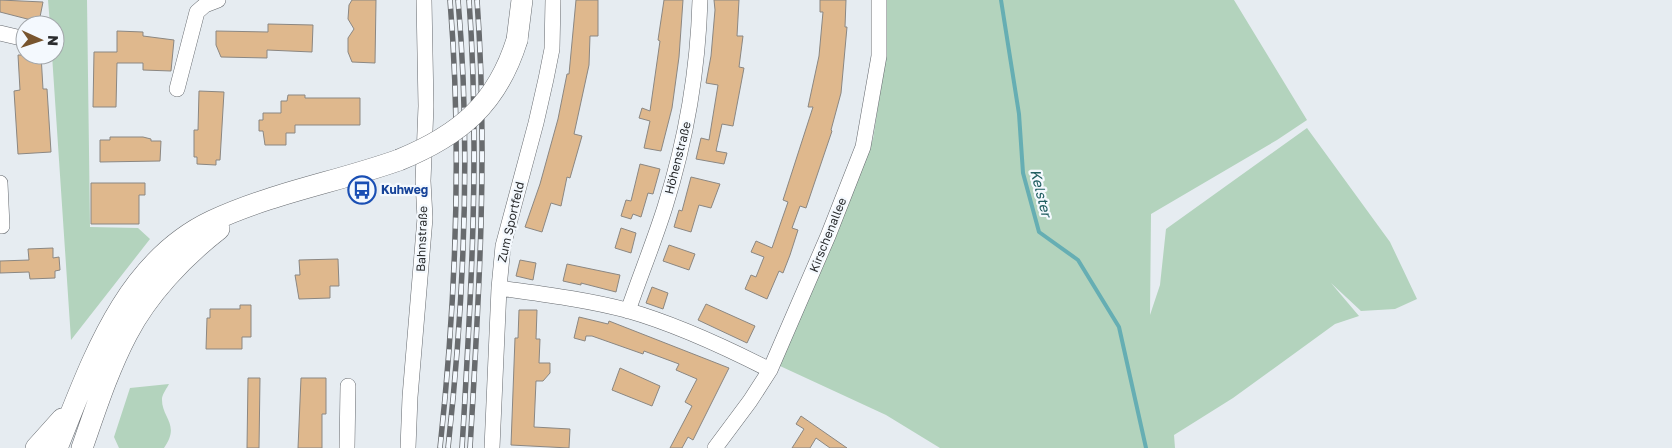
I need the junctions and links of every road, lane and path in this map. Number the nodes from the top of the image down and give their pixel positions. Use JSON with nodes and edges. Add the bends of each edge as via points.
{"nodes":[{"id":1,"x":218,"y":0,"type":"edge"},
{"id":2,"x":424,"y":0,"type":"edge"},
{"id":3,"x":522,"y":0,"type":"edge"},
{"id":4,"x":553,"y":0,"type":"edge"},
{"id":5,"x":700,"y":0,"type":"edge"},
{"id":6,"x":879,"y":0,"type":"edge"},
{"id":7,"x":0,"y":33,"type":"edge"},
{"id":8,"x":15,"y":37,"type":"edge"},
{"id":9,"x":177,"y":89,"type":"dead end"},
{"id":10,"x":0,"y":183,"type":"edge"},
{"id":11,"x":255,"y":204,"type":"junction"},
{"id":12,"x":0,"y":226,"type":"edge"},
{"id":13,"x":499,"y":288,"type":"junction"},
{"id":14,"x":628,"y":311,"type":"junction"},
{"id":15,"x":770,"y":370,"type":"junction"},
{"id":16,"x":348,"y":386,"type":"dead end"},
{"id":17,"x":75,"y":403,"type":"junction"},
{"id":18,"x":84,"y":446,"type":"edge"},
{"id":19,"x":36,"y":448,"type":"edge"},
{"id":20,"x":56,"y":448,"type":"edge"},
{"id":21,"x":348,"y":448,"type":"edge"},
{"id":22,"x":408,"y":448,"type":"edge"},
{"id":23,"x":492,"y":448,"type":"edge"},
{"id":24,"x":714,"y":448,"type":"edge"}],
"edges":[{"from":1,"to":9,"type":"street","via":[[197,12]]},
{"from":2,"to":22,"type":"street","name":"Bahnstraße","via":[[425,218]]},
{"from":3,"to":11,"type":"street","bridge":true,"via":[[517,40],[504,76],[482,107],[460,127],[438,142],[399,160]]},
{"from":4,"to":13,"type":"street","name":"Zum Sportfeld","via":[[550,56],[503,246]]},
{"from":5,"to":14,"type":"street","name":"Höhenstraße","via":[[693,86],[677,165]]},
{"from":6,"to":15,"type":"street","name":"Kirschenallee","via":[[880,56],[868,134]]},
{"from":7,"to":8,"type":"street"},
{"from":10,"to":12,"type":"street"},
{"from":11,"to":17,"type":"street","via":[[209,222],[189,234],[142,278],[124,300],[106,332]]},
{"from":11,"to":18,"type":"street","via":[[201,243],[140,311],[126,336]]},
{"from":13,"to":14,"type":"street","via":[[576,299]]},
{"from":13,"to":23,"type":"street","name":"Zum Sportfeld"},
{"from":14,"to":15,"type":"street","via":[[714,343]]},
{"from":15,"to":24,"type":"street","name":"Kirschenallee"},
{"from":16,"to":21,"type":"street"},
{"from":17,"to":19,"type":"street"},
{"from":17,"to":20,"type":"street"}]}
